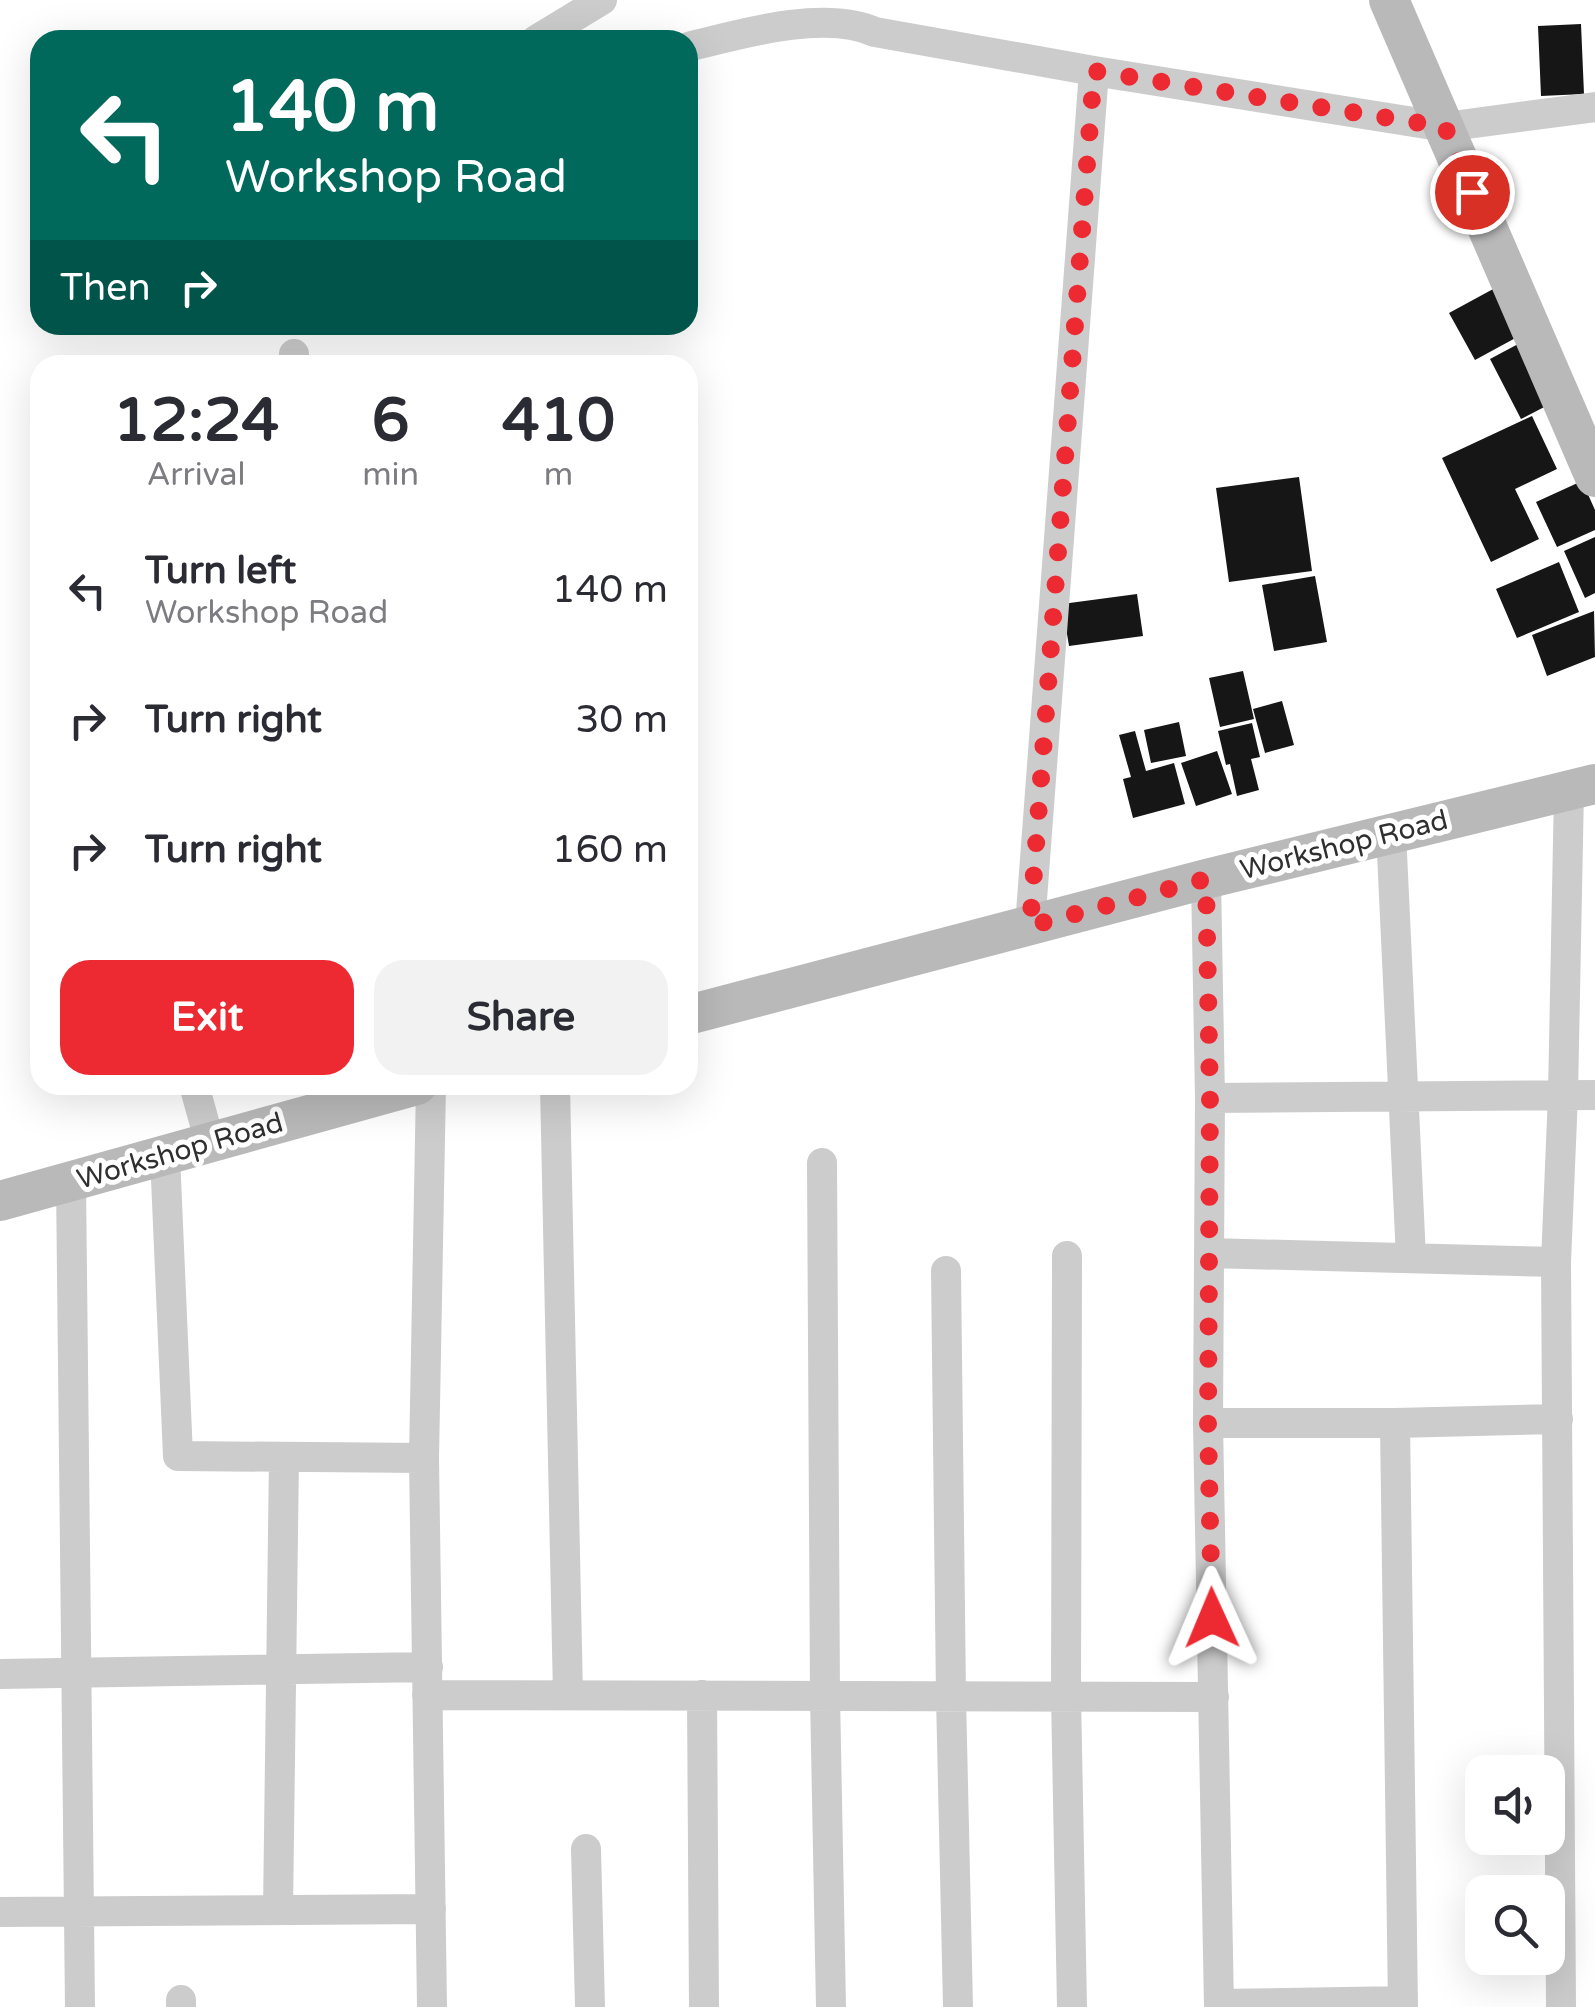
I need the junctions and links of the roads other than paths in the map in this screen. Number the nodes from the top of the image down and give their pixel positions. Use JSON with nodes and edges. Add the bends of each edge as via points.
{"nodes":[{"id":1,"x":602,"y":0,"type":"edge"},
{"id":2,"x":1389,"y":0,"type":"edge"},
{"id":3,"x":855,"y":12,"type":"edge"},
{"id":4,"x":552,"y":30,"type":"edge"},
{"id":5,"x":698,"y":45,"type":"edge"},
{"id":6,"x":1094,"y":71,"type":"junction"},
{"id":7,"x":1595,"y":107,"type":"edge"},
{"id":8,"x":1445,"y":127,"type":"junction"},
{"id":9,"x":1595,"y":477,"type":"edge"},
{"id":10,"x":1582,"y":787,"type":"edge"},
{"id":11,"x":1391,"y":832,"type":"junction"},
{"id":12,"x":1206,"y":879,"type":"junction"},
{"id":13,"x":1030,"y":926,"type":"junction"},
{"id":14,"x":698,"y":1012,"type":"edge"},
{"id":15,"x":197,"y":1095,"type":"edge"},
{"id":16,"x":381,"y":1095,"type":"edge"},
{"id":17,"x":431,"y":1095,"type":"edge"},
{"id":18,"x":556,"y":1095,"type":"edge"},
{"id":19,"x":1563,"y":1095,"type":"junction"},
{"id":20,"x":1595,"y":1096,"type":"edge"},
{"id":21,"x":1404,"y":1097,"type":"junction"},
{"id":22,"x":1210,"y":1098,"type":"junction"},
{"id":23,"x":210,"y":1143,"type":"junction"},
{"id":24,"x":166,"y":1155,"type":"junction"},
{"id":25,"x":822,"y":1163,"type":"dead end"},
{"id":26,"x":70,"y":1182,"type":"junction"},
{"id":27,"x":1,"y":1198,"type":"edge"},
{"id":28,"x":1209,"y":1253,"type":"junction"},
{"id":29,"x":1067,"y":1256,"type":"dead end"},
{"id":30,"x":1411,"y":1258,"type":"junction"},
{"id":31,"x":1556,"y":1262,"type":"junction"},
{"id":32,"x":946,"y":1271,"type":"dead end"},
{"id":33,"x":1558,"y":1419,"type":"junction"},
{"id":34,"x":1208,"y":1423,"type":"junction"},
{"id":35,"x":1394,"y":1423,"type":"junction"},
{"id":36,"x":284,"y":1458,"type":"junction"},
{"id":37,"x":424,"y":1458,"type":"junction"},
{"id":38,"x":281,"y":1669,"type":"junction"},
{"id":39,"x":76,"y":1672,"type":"junction"},
{"id":40,"x":0,"y":1674,"type":"edge"},
{"id":41,"x":427,"y":1681,"type":"junction"},
{"id":42,"x":568,"y":1695,"type":"junction"},
{"id":43,"x":702,"y":1695,"type":"junction"},
{"id":44,"x":824,"y":1696,"type":"junction"},
{"id":45,"x":951,"y":1696,"type":"junction"},
{"id":46,"x":1066,"y":1696,"type":"junction"},
{"id":47,"x":1214,"y":1697,"type":"junction"},
{"id":48,"x":586,"y":1850,"type":"dead end"},
{"id":49,"x":431,"y":1909,"type":"junction"},
{"id":50,"x":278,"y":1910,"type":"junction"},
{"id":51,"x":0,"y":1912,"type":"edge"},
{"id":52,"x":78,"y":1912,"type":"junction"},
{"id":53,"x":1403,"y":2004,"type":"edge"},
{"id":54,"x":1219,"y":2006,"type":"edge"},
{"id":55,"x":80,"y":2007,"type":"edge"},
{"id":56,"x":432,"y":2007,"type":"edge"},
{"id":57,"x":590,"y":2007,"type":"edge"},
{"id":58,"x":704,"y":2007,"type":"edge"},
{"id":59,"x":830,"y":2007,"type":"edge"},
{"id":60,"x":958,"y":2007,"type":"edge"},
{"id":61,"x":1072,"y":2007,"type":"edge"},
{"id":62,"x":1561,"y":2007,"type":"edge"}],
"edges":[{"from":1,"to":4,"type":"street"},
{"from":2,"to":8,"type":"street"},
{"from":3,"to":5,"type":"street"},
{"from":3,"to":6,"type":"street","via":[[874,32]]},
{"from":6,"to":8,"type":"street"},
{"from":6,"to":13,"type":"street"},
{"from":7,"to":8,"type":"street"},
{"from":8,"to":9,"type":"street"},
{"from":10,"to":11,"type":"street","name":"Workshop Road"},
{"from":10,"to":19,"type":"street"},
{"from":11,"to":12,"type":"street","name":"Workshop Road"},
{"from":11,"to":21,"type":"street"},
{"from":12,"to":13,"type":"street","name":"Workshop Road"},
{"from":12,"to":22,"type":"street"},
{"from":13,"to":14,"type":"street","name":"Workshop Road"},
{"from":15,"to":23,"type":"street"},
{"from":16,"to":23,"type":"street","name":"Workshop Road"},
{"from":17,"to":37,"type":"street"},
{"from":18,"to":42,"type":"street"},
{"from":19,"to":20,"type":"street"},
{"from":19,"to":21,"type":"street"},
{"from":19,"to":31,"type":"street"},
{"from":21,"to":22,"type":"street"},
{"from":21,"to":30,"type":"street"},
{"from":22,"to":28,"type":"street"},
{"from":23,"to":24,"type":"street","name":"Workshop Road"},
{"from":24,"to":26,"type":"street","name":"Workshop Road"},
{"from":24,"to":36,"type":"street","via":[[178,1456]]},
{"from":25,"to":44,"type":"street"},
{"from":26,"to":27,"type":"street","name":"Workshop Road"},
{"from":26,"to":39,"type":"street"},
{"from":28,"to":30,"type":"street"},
{"from":28,"to":34,"type":"street"},
{"from":29,"to":46,"type":"street"},
{"from":30,"to":31,"type":"street"},
{"from":31,"to":33,"type":"street"},
{"from":32,"to":45,"type":"street"},
{"from":33,"to":35,"type":"street"},
{"from":33,"to":62,"type":"street"},
{"from":34,"to":35,"type":"street"},
{"from":34,"to":47,"type":"street"},
{"from":35,"to":53,"type":"street"},
{"from":36,"to":37,"type":"street"},
{"from":36,"to":38,"type":"street"},
{"from":37,"to":41,"type":"street"},
{"from":38,"to":39,"type":"street"},
{"from":38,"to":41,"type":"street"},
{"from":38,"to":50,"type":"street"},
{"from":39,"to":40,"type":"street"},
{"from":39,"to":52,"type":"street"},
{"from":41,"to":42,"type":"street"},
{"from":41,"to":49,"type":"street"},
{"from":42,"to":43,"type":"street"},
{"from":43,"to":44,"type":"street"},
{"from":43,"to":58,"type":"street"},
{"from":44,"to":45,"type":"street"},
{"from":44,"to":59,"type":"street"},
{"from":45,"to":46,"type":"street"},
{"from":45,"to":60,"type":"street"},
{"from":46,"to":47,"type":"street"},
{"from":46,"to":61,"type":"street"},
{"from":47,"to":54,"type":"street"},
{"from":48,"to":57,"type":"street"},
{"from":49,"to":50,"type":"street"},
{"from":49,"to":56,"type":"street"},
{"from":50,"to":52,"type":"street"},
{"from":51,"to":52,"type":"street"},
{"from":52,"to":55,"type":"street"},
{"from":53,"to":54,"type":"street"}]}
